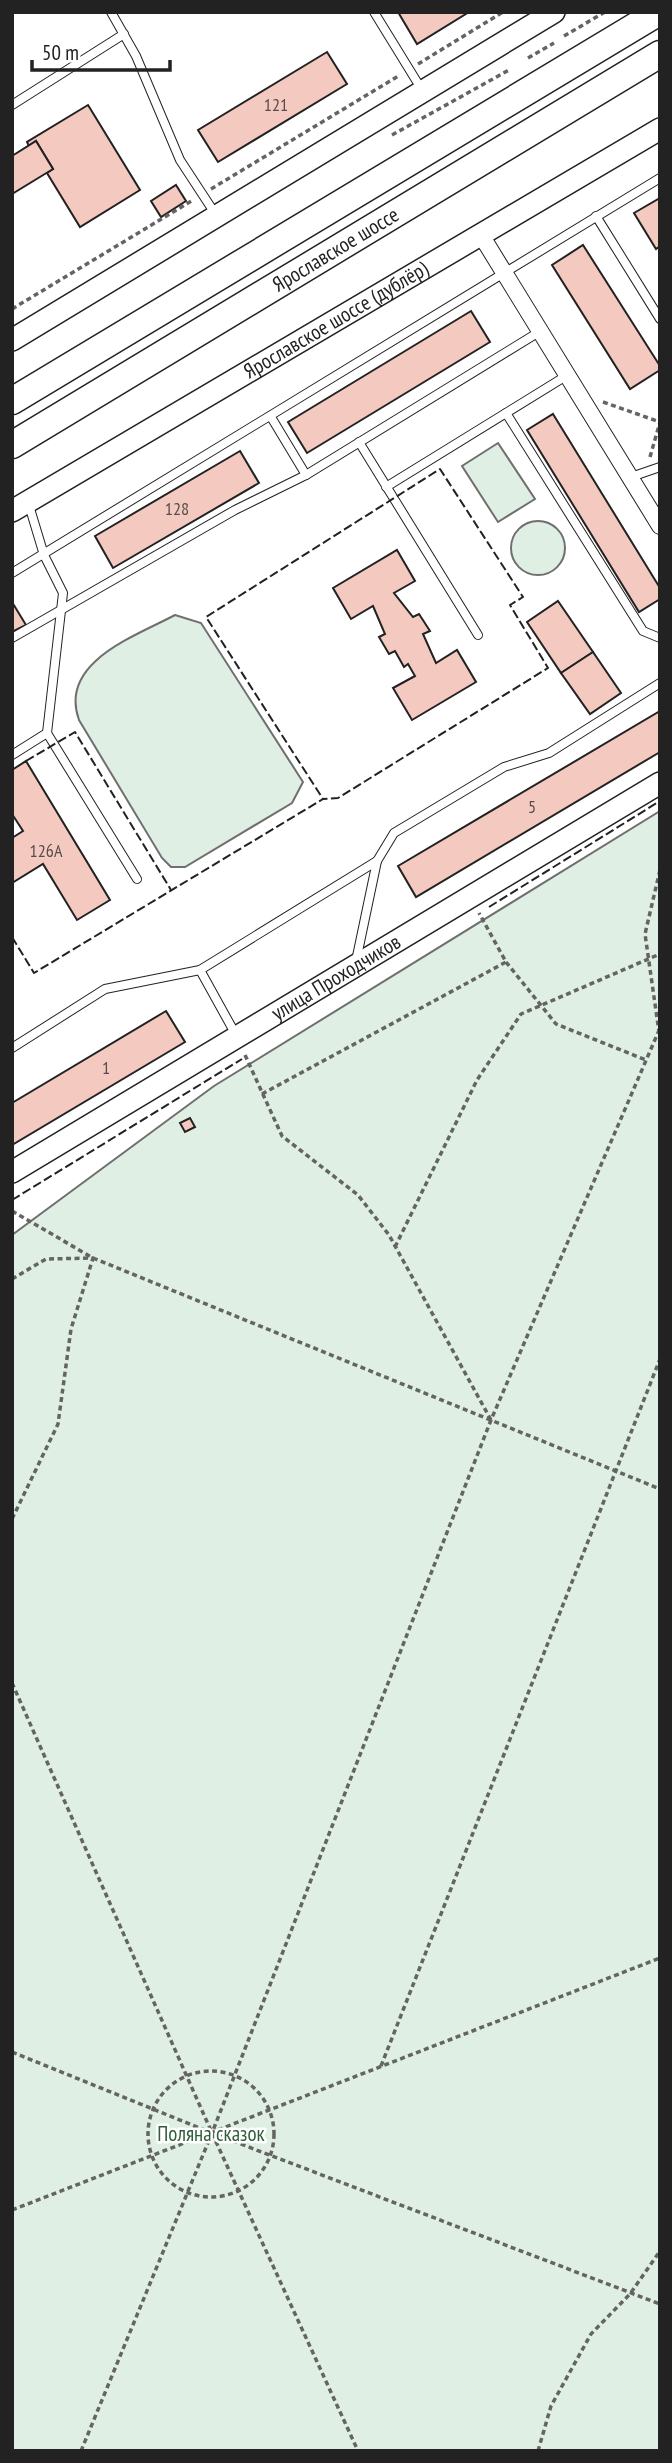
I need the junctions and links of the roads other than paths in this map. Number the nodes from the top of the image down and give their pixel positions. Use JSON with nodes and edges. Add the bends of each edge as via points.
{"nodes":[{"id":1,"x":111,"y":12,"type":"edge"},
{"id":2,"x":374,"y":12,"type":"edge"},
{"id":3,"x":554,"y":12,"type":"edge"},
{"id":4,"x":659,"y":12,"type":"edge"},
{"id":5,"x":124,"y":34,"type":"junction"},
{"id":6,"x":660,"y":54,"type":"edge"},
{"id":7,"x":424,"y":92,"type":"junction"},
{"id":8,"x":12,"y":105,"type":"edge"},
{"id":9,"x":660,"y":129,"type":"edge"},
{"id":10,"x":660,"y":178,"type":"edge"},
{"id":11,"x":596,"y":216,"type":"junction"},
{"id":12,"x":218,"y":218,"type":"junction"},
{"id":13,"x":481,"y":235,"type":"junction"},
{"id":14,"x":502,"y":271,"type":"junction"},
{"id":15,"x":660,"y":319,"type":"edge"},
{"id":16,"x":539,"y":331,"type":"junction"},
{"id":17,"x":12,"y":340,"type":"edge"},
{"id":18,"x":566,"y":376,"type":"junction"},
{"id":19,"x":12,"y":401,"type":"edge"},
{"id":20,"x":506,"y":413,"type":"junction"},
{"id":21,"x":271,"y":416,"type":"junction"},
{"id":22,"x":359,"y":442,"type":"junction"},
{"id":23,"x":12,"y":445,"type":"edge"},
{"id":24,"x":660,"y":467,"type":"edge"},
{"id":25,"x":638,"y":474,"type":"junction"},
{"id":26,"x":306,"y":475,"type":"junction"},
{"id":27,"x":387,"y":487,"type":"junction"},
{"id":28,"x":20,"y":507,"type":"edge"},
{"id":29,"x":660,"y":526,"type":"edge"},
{"id":30,"x":44,"y":555,"type":"junction"},
{"id":31,"x":12,"y":573,"type":"edge"},
{"id":32,"x":62,"y":607,"type":"junction"},
{"id":33,"x":478,"y":635,"type":"dead end"},
{"id":34,"x":12,"y":638,"type":"edge"},
{"id":35,"x":660,"y":638,"type":"edge"},
{"id":36,"x":660,"y":683,"type":"edge"},
{"id":37,"x":47,"y":733,"type":"junction"},
{"id":38,"x":12,"y":755,"type":"edge"},
{"id":39,"x":660,"y":783,"type":"edge"},
{"id":40,"x":377,"y":862,"type":"junction"},
{"id":41,"x":137,"y":878,"type":"dead end"},
{"id":42,"x":355,"y":966,"type":"junction"},
{"id":43,"x":200,"y":970,"type":"junction"},
{"id":44,"x":237,"y":1037,"type":"junction"},
{"id":45,"x":12,"y":1048,"type":"edge"},
{"id":46,"x":12,"y":1172,"type":"edge"}],
"edges":[{"from":1,"to":5,"type":"lane"},
{"from":2,"to":7,"type":"lane"},
{"from":3,"to":7,"type":"street"},
{"from":4,"to":19,"type":"main road","name":"Ярославское шоссе"},
{"from":5,"to":8,"type":"lane"},
{"from":5,"to":12,"type":"lane","via":[[180,160]]},
{"from":6,"to":23,"type":"main road","name":"Ярославское шоссе"},
{"from":7,"to":12,"type":"street"},
{"from":9,"to":13,"type":"street","name":"Ярославское шоссе (дублёр)"},
{"from":10,"to":11,"type":"lane"},
{"from":11,"to":14,"type":"lane"},
{"from":11,"to":15,"type":"lane"},
{"from":12,"to":17,"type":"street"},
{"from":13,"to":14,"type":"street"},
{"from":13,"to":28,"type":"street","name":"Ярославское шоссе (дублёр)"},
{"from":14,"to":16,"type":"street"},
{"from":14,"to":21,"type":"lane"},
{"from":16,"to":18,"type":"street"},
{"from":16,"to":22,"type":"lane"},
{"from":18,"to":20,"type":"lane"},
{"from":18,"to":25,"type":"street"},
{"from":20,"to":27,"type":"lane"},
{"from":20,"to":35,"type":"lane","via":[[643,631]]},
{"from":21,"to":26,"type":"lane"},
{"from":21,"to":30,"type":"lane"},
{"from":22,"to":26,"type":"lane"},
{"from":22,"to":27,"type":"lane"},
{"from":24,"to":25,"type":"lane"},
{"from":25,"to":29,"type":"street"},
{"from":26,"to":32,"type":"lane"},
{"from":27,"to":33,"type":"lane"},
{"from":28,"to":30,"type":"lane"},
{"from":30,"to":31,"type":"lane"},
{"from":30,"to":32,"type":"lane","via":[[63,593]]},
{"from":32,"to":34,"type":"lane"},
{"from":32,"to":37,"type":"lane"},
{"from":36,"to":40,"type":"lane","via":[[549,753],[504,767],[394,833]]},
{"from":37,"to":38,"type":"lane"},
{"from":37,"to":41,"type":"lane"},
{"from":39,"to":42,"type":"street","name":"улица Проходчиков"},
{"from":40,"to":42,"type":"lane"},
{"from":40,"to":43,"type":"lane"},
{"from":42,"to":44,"type":"street","name":"улица Проходчиков"},
{"from":43,"to":44,"type":"lane"},
{"from":43,"to":45,"type":"lane","via":[[105,989]]},
{"from":44,"to":46,"type":"street","name":"улица Проходчиков"}]}
